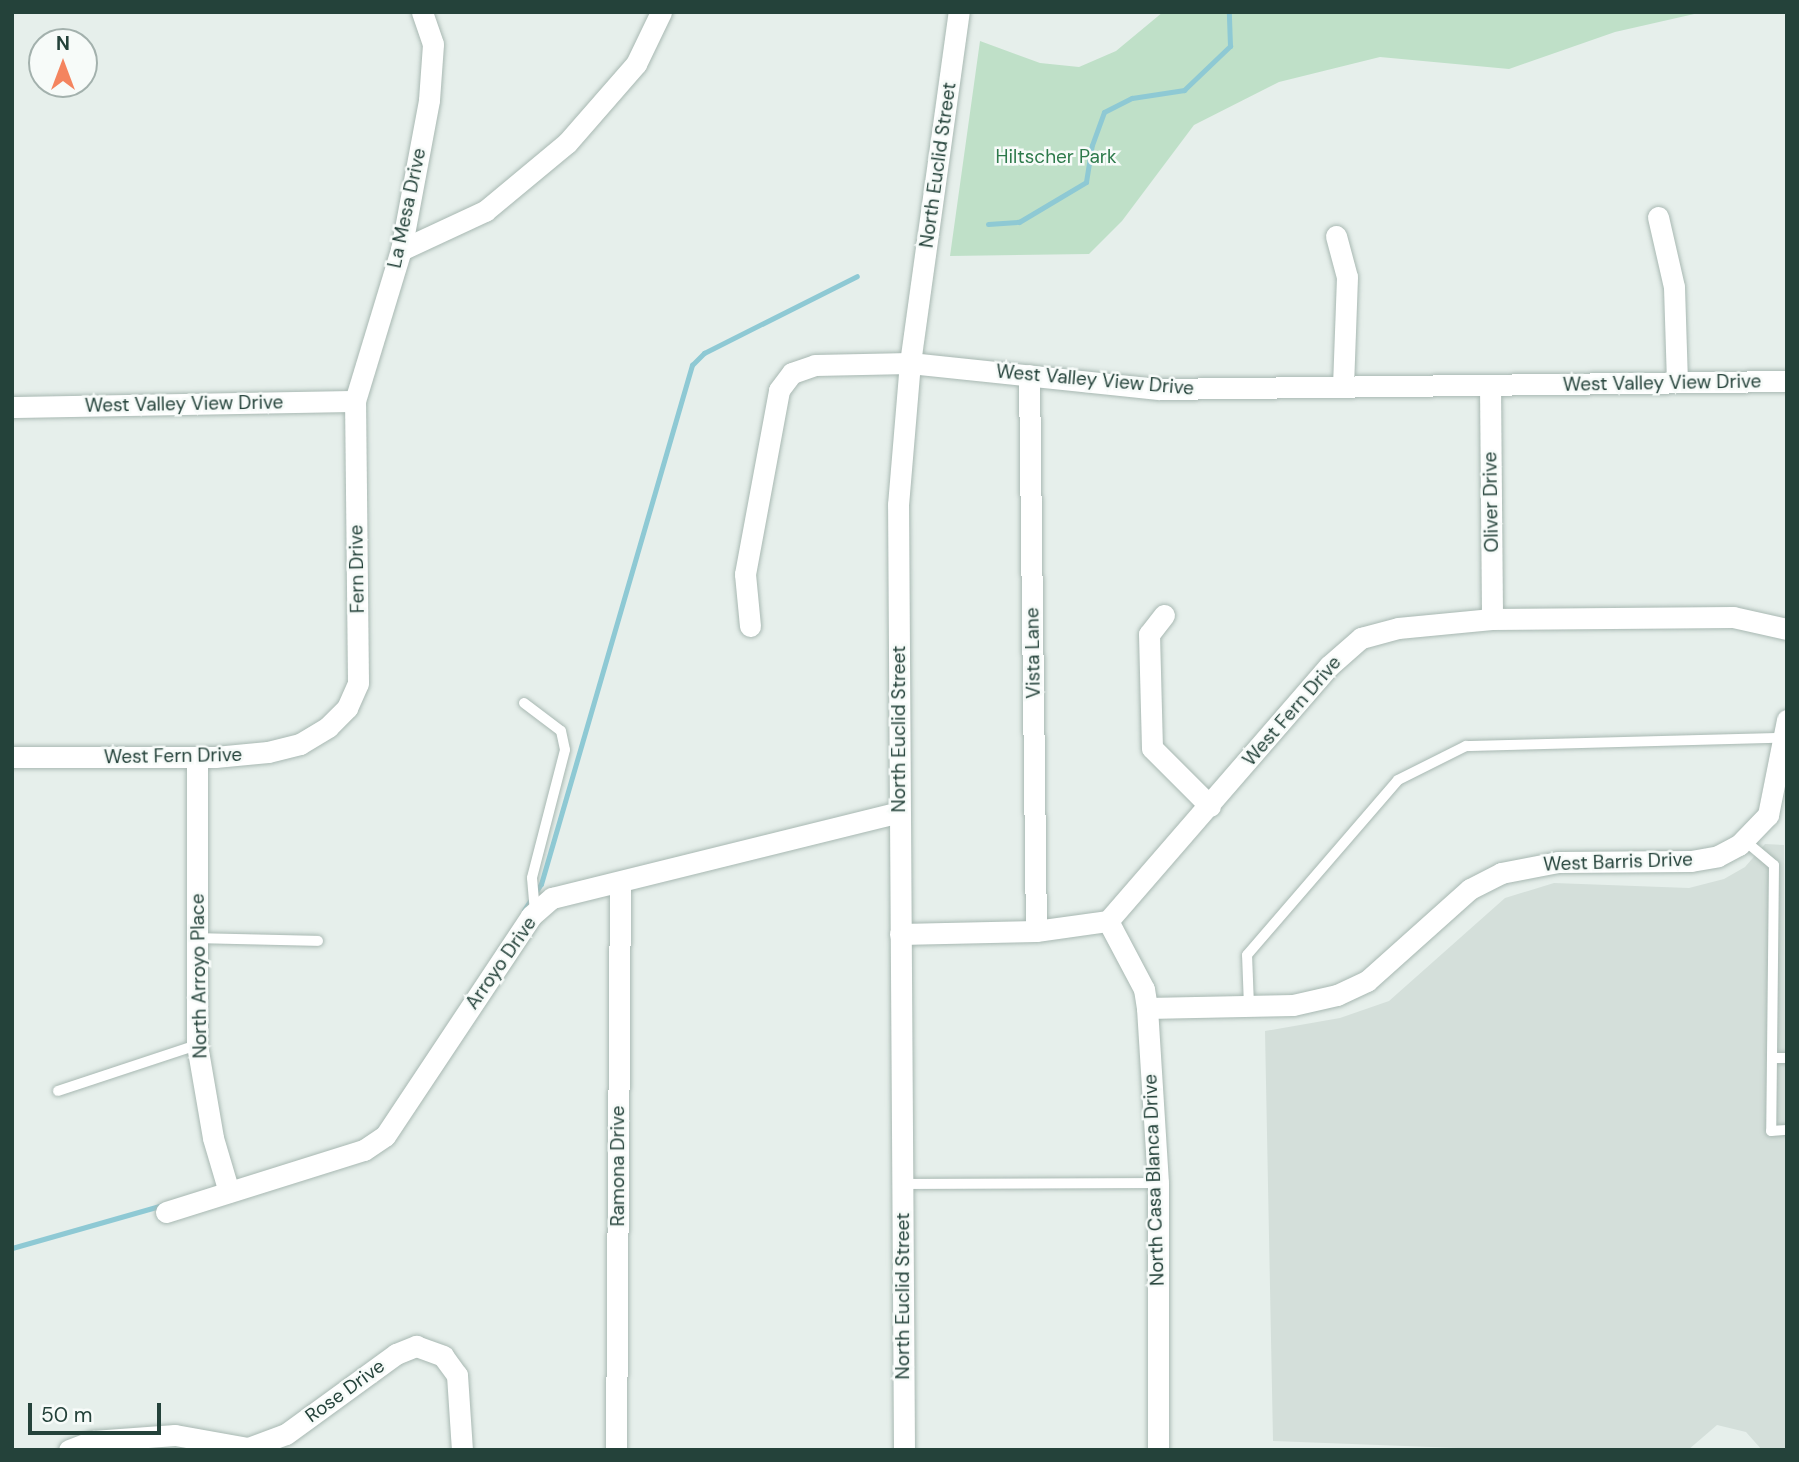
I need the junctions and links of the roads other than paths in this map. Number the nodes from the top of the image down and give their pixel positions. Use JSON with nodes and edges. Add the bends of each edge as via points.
{"nodes":[{"id":1,"x":422,"y":12,"type":"edge"},
{"id":2,"x":661,"y":12,"type":"edge"},
{"id":3,"x":958,"y":12,"type":"edge"},
{"id":4,"x":1658,"y":217,"type":"dead end"},
{"id":5,"x":1336,"y":236,"type":"dead end"},
{"id":6,"x":401,"y":250,"type":"junction"},
{"id":7,"x":910,"y":363,"type":"junction"},
{"id":8,"x":1029,"y":375,"type":"junction"},
{"id":9,"x":1677,"y":381,"type":"junction"},
{"id":10,"x":1787,"y":381,"type":"edge"},
{"id":11,"x":1490,"y":385,"type":"junction"},
{"id":12,"x":1343,"y":387,"type":"junction"},
{"id":13,"x":355,"y":401,"type":"junction"},
{"id":14,"x":12,"y":407,"type":"edge"},
{"id":15,"x":1164,"y":615,"type":"dead end"},
{"id":16,"x":1492,"y":619,"type":"junction"},
{"id":17,"x":750,"y":625,"type":"dead end"},
{"id":18,"x":1787,"y":629,"type":"edge"},
{"id":19,"x":524,"y":703,"type":"dead end"},
{"id":20,"x":328,"y":727,"type":"joint"},
{"id":21,"x":1784,"y":729,"type":"edge"},
{"id":22,"x":12,"y":757,"type":"edge"},
{"id":23,"x":197,"y":757,"type":"junction"},
{"id":24,"x":1210,"y":806,"type":"junction"},
{"id":25,"x":899,"y":812,"type":"junction"},
{"id":26,"x":1744,"y":840,"type":"junction"},
{"id":27,"x":620,"y":883,"type":"junction"},
{"id":28,"x":535,"y":913,"type":"junction"},
{"id":29,"x":1108,"y":920,"type":"junction"},
{"id":30,"x":1036,"y":931,"type":"junction"},
{"id":31,"x":900,"y":934,"type":"junction"},
{"id":32,"x":198,"y":938,"type":"junction"},
{"id":33,"x":318,"y":942,"type":"dead end"},
{"id":34,"x":1249,"y":1006,"type":"junction"},
{"id":35,"x":1147,"y":1008,"type":"junction"},
{"id":36,"x":197,"y":1045,"type":"junction"},
{"id":37,"x":1772,"y":1058,"type":"junction"},
{"id":38,"x":1787,"y":1058,"type":"edge"},
{"id":39,"x":58,"y":1091,"type":"dead end"},
{"id":40,"x":1787,"y":1130,"type":"edge"},
{"id":41,"x":1158,"y":1183,"type":"junction"},
{"id":42,"x":903,"y":1184,"type":"junction"},
{"id":43,"x":229,"y":1192,"type":"junction"},
{"id":44,"x":166,"y":1212,"type":"dead end"},
{"id":45,"x":69,"y":1450,"type":"edge"},
{"id":46,"x":462,"y":1450,"type":"edge"},
{"id":47,"x":616,"y":1450,"type":"edge"},
{"id":48,"x":905,"y":1450,"type":"edge"},
{"id":49,"x":1158,"y":1450,"type":"edge"}],
"edges":[{"from":1,"to":6,"type":"street","name":"La Mesa Drive","via":[[433,44],[429,100]]},
{"from":2,"to":6,"type":"street","via":[[636,64],[567,143],[485,211]]},
{"from":3,"to":7,"type":"street","name":"North Euclid Street"},
{"from":4,"to":9,"type":"street","via":[[1674,287]]},
{"from":5,"to":12,"type":"street","via":[[1347,277]]},
{"from":6,"to":13,"type":"street","name":"La Mesa Drive"},
{"from":7,"to":8,"type":"street","name":"West Valley View Drive"},
{"from":7,"to":17,"type":"street","name":"West Valley View Drive","via":[[815,365],[792,373],[779,390],[745,574]]},
{"from":7,"to":25,"type":"street","name":"North Euclid Street","via":[[898,505]]},
{"from":8,"to":12,"type":"street","name":"West Valley View Drive","via":[[1158,389]]},
{"from":8,"to":30,"type":"street","name":"Vista Lane"},
{"from":9,"to":10,"type":"street","name":"West Valley View Drive"},
{"from":9,"to":11,"type":"street","name":"West Valley View Drive"},
{"from":11,"to":12,"type":"street","name":"West Valley View Drive"},
{"from":11,"to":16,"type":"street","name":"Oliver Drive"},
{"from":13,"to":14,"type":"street","name":"West Valley View Drive"},
{"from":13,"to":20,"type":"street","name":"Fern Drive","via":[[358,683],[347,708]]},
{"from":15,"to":24,"type":"street","via":[[1149,634],[1152,748]]},
{"from":16,"to":18,"type":"street","name":"West Fern Drive","via":[[1732,617]]},
{"from":16,"to":24,"type":"street","name":"West Fern Drive","via":[[1398,628],[1361,638],[1329,666]]},
{"from":19,"to":28,"type":"lane","via":[[561,732],[565,750],[532,878]]},
{"from":20,"to":23,"type":"street","name":"West Fern Drive","via":[[300,744],[268,752]]},
{"from":21,"to":26,"type":"street","name":"West Barris Drive","via":[[1768,815]]},
{"from":21,"to":34,"type":"lane","via":[[1466,746],[1398,780],[1247,955]]},
{"from":22,"to":23,"type":"street","name":"West Fern Drive"},
{"from":23,"to":32,"type":"street","name":"North Arroyo Place"},
{"from":24,"to":29,"type":"street","name":"West Fern Drive"},
{"from":25,"to":27,"type":"street","name":"Arroyo Drive"},
{"from":25,"to":31,"type":"street","name":"North Euclid Street"},
{"from":26,"to":34,"type":"street","name":"West Barris Drive","via":[[1717,856],[1691,861],[1558,862],[1501,873],[1470,889],[1367,981],[1337,995],[1293,1005]]},
{"from":26,"to":37,"type":"lane","via":[[1774,865]]},
{"from":27,"to":28,"type":"street","name":"Arroyo Drive","via":[[552,898]]},
{"from":27,"to":47,"type":"street","name":"Ramona Drive"},
{"from":28,"to":43,"type":"street","name":"Arroyo Drive","via":[[385,1136],[364,1150]]},
{"from":29,"to":30,"type":"street"},
{"from":29,"to":35,"type":"street","name":"North Casa Blanca Drive","via":[[1144,989]]},
{"from":30,"to":31,"type":"street"},
{"from":31,"to":42,"type":"street","name":"North Euclid Street"},
{"from":32,"to":33,"type":"lane"},
{"from":32,"to":36,"type":"street","name":"North Arroyo Place"},
{"from":34,"to":35,"type":"street","name":"West Barris Drive"},
{"from":35,"to":41,"type":"street","name":"North Casa Blanca Drive"},
{"from":36,"to":39,"type":"lane"},
{"from":36,"to":43,"type":"street","name":"North Arroyo Place","via":[[213,1138]]},
{"from":37,"to":38,"type":"lane"},
{"from":37,"to":40,"type":"lane","via":[[1771,1131]]},
{"from":41,"to":42,"type":"lane"},
{"from":41,"to":49,"type":"street","name":"North Casa Blanca Drive"},
{"from":42,"to":48,"type":"street","name":"North Euclid Street"},
{"from":43,"to":44,"type":"street","name":"Arroyo Drive"},
{"from":45,"to":46,"type":"street","name":"Rose Drive","via":[[93,1441],[175,1435],[248,1448],[286,1433],[396,1354],[416,1346],[443,1356],[457,1375]]}]}
